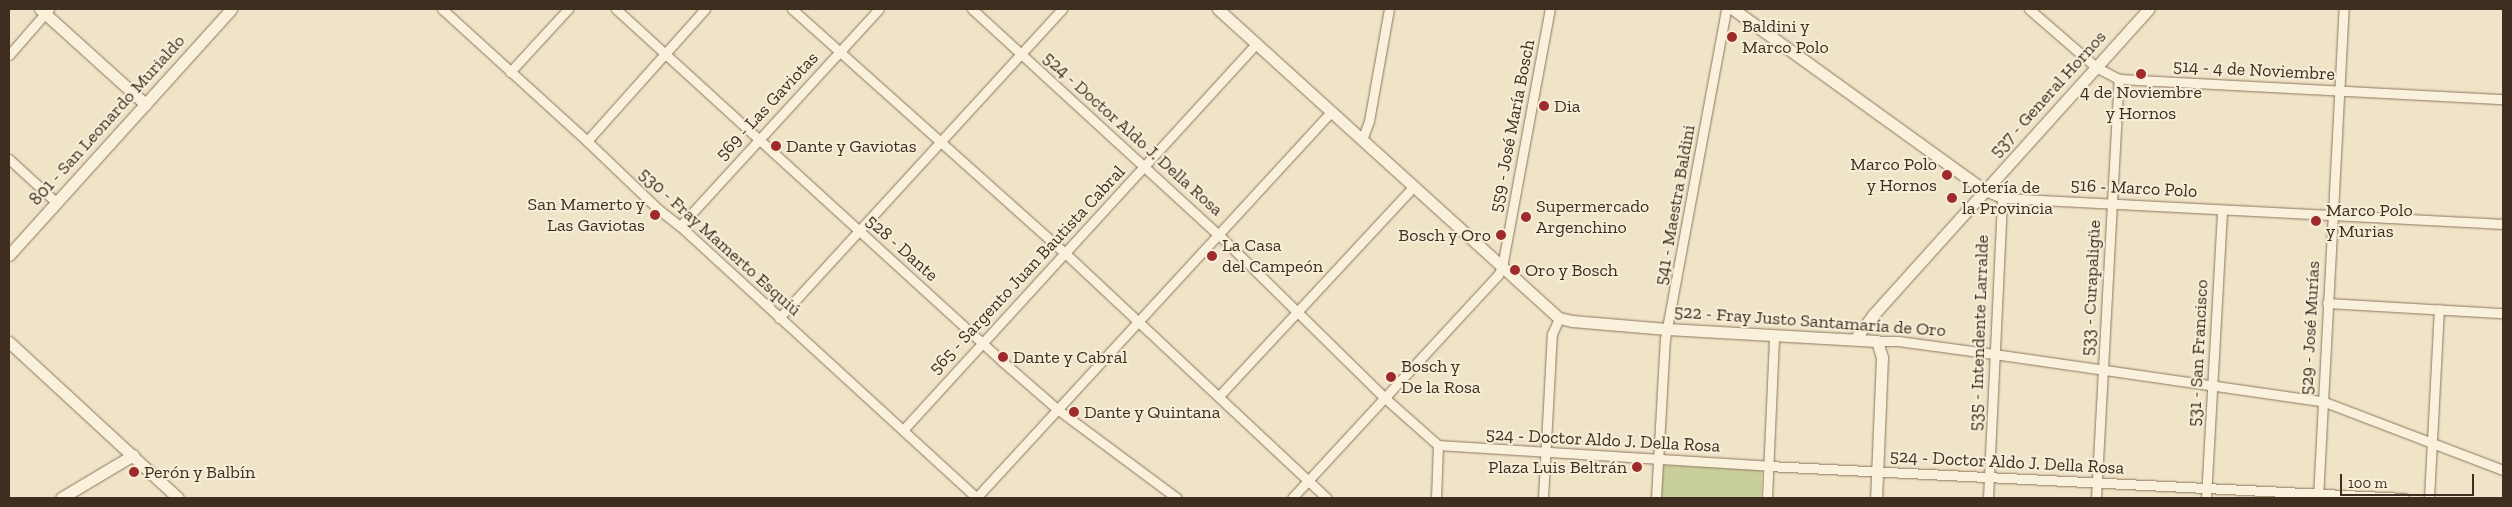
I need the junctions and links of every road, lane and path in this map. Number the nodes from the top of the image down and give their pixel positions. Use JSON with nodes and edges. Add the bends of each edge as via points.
{"nodes":[{"id":1,"x":231,"y":9,"type":"edge"},
{"id":2,"x":442,"y":9,"type":"edge"},
{"id":3,"x":568,"y":9,"type":"edge"},
{"id":4,"x":616,"y":9,"type":"edge"},
{"id":5,"x":705,"y":9,"type":"edge"},
{"id":6,"x":792,"y":9,"type":"edge"},
{"id":7,"x":879,"y":9,"type":"edge"},
{"id":8,"x":972,"y":9,"type":"edge"},
{"id":9,"x":1062,"y":9,"type":"edge"},
{"id":10,"x":1218,"y":9,"type":"edge"},
{"id":11,"x":1389,"y":9,"type":"edge"},
{"id":12,"x":1550,"y":9,"type":"edge"},
{"id":13,"x":1726,"y":9,"type":"edge"},
{"id":14,"x":1733,"y":9,"type":"edge"},
{"id":15,"x":2029,"y":9,"type":"edge"},
{"id":16,"x":2149,"y":9,"type":"edge"},
{"id":17,"x":2344,"y":9,"type":"edge"},
{"id":18,"x":45,"y":10,"type":"edge"},
{"id":19,"x":1256,"y":44,"type":"junction"},
{"id":20,"x":841,"y":51,"type":"junction"},
{"id":21,"x":664,"y":54,"type":"junction"},
{"id":22,"x":1020,"y":54,"type":"junction"},
{"id":23,"x":9,"y":55,"type":"edge"},
{"id":24,"x":2096,"y":67,"type":"junction"},
{"id":25,"x":510,"y":72,"type":"junction"},
{"id":26,"x":2118,"y":79,"type":"junction"},
{"id":27,"x":2341,"y":90,"type":"junction"},
{"id":28,"x":2503,"y":99,"type":"edge"},
{"id":29,"x":145,"y":104,"type":"junction"},
{"id":30,"x":1331,"y":112,"type":"junction"},
{"id":31,"x":758,"y":139,"type":"junction"},
{"id":32,"x":587,"y":140,"type":"junction"},
{"id":33,"x":1362,"y":140,"type":"junction"},
{"id":34,"x":942,"y":141,"type":"junction"},
{"id":35,"x":9,"y":159,"type":"edge"},
{"id":36,"x":1145,"y":166,"type":"junction"},
{"id":37,"x":1413,"y":187,"type":"junction"},
{"id":38,"x":1985,"y":191,"type":"junction"},
{"id":39,"x":2002,"y":198,"type":"junction"},
{"id":40,"x":56,"y":202,"type":"junction"},
{"id":41,"x":2112,"y":204,"type":"junction"},
{"id":42,"x":2222,"y":210,"type":"junction"},
{"id":43,"x":2332,"y":215,"type":"junction"},
{"id":44,"x":2503,"y":224,"type":"edge"},
{"id":45,"x":680,"y":226,"type":"junction"},
{"id":46,"x":859,"y":231,"type":"junction"},
{"id":47,"x":1219,"y":235,"type":"junction"},
{"id":48,"x":1066,"y":254,"type":"junction"},
{"id":49,"x":9,"y":255,"type":"edge"},
{"id":50,"x":1502,"y":268,"type":"junction"},
{"id":51,"x":2327,"y":303,"type":"junction"},
{"id":52,"x":2439,"y":309,"type":"junction"},
{"id":53,"x":1297,"y":312,"type":"junction"},
{"id":54,"x":2503,"y":313,"type":"edge"},
{"id":55,"x":779,"y":318,"type":"junction"},
{"id":56,"x":1558,"y":318,"type":"junction"},
{"id":57,"x":1138,"y":321,"type":"junction"},
{"id":58,"x":1667,"y":329,"type":"junction"},
{"id":59,"x":1774,"y":335,"type":"junction"},
{"id":60,"x":1855,"y":339,"type":"junction"},
{"id":61,"x":1877,"y":341,"type":"junction"},
{"id":62,"x":9,"y":342,"type":"edge"},
{"id":63,"x":982,"y":343,"type":"junction"},
{"id":64,"x":1994,"y":354,"type":"junction"},
{"id":65,"x":2104,"y":370,"type":"junction"},
{"id":66,"x":2212,"y":386,"type":"junction"},
{"id":67,"x":1219,"y":396,"type":"junction"},
{"id":68,"x":1385,"y":398,"type":"junction"},
{"id":69,"x":2322,"y":402,"type":"junction"},
{"id":70,"x":1057,"y":409,"type":"junction"},
{"id":71,"x":903,"y":430,"type":"junction"},
{"id":72,"x":2431,"y":443,"type":"junction"},
{"id":73,"x":1438,"y":446,"type":"junction"},
{"id":74,"x":1545,"y":453,"type":"junction"},
{"id":75,"x":133,"y":455,"type":"junction"},
{"id":76,"x":1658,"y":459,"type":"junction"},
{"id":77,"x":1768,"y":466,"type":"junction"},
{"id":78,"x":2503,"y":470,"type":"edge"},
{"id":79,"x":1877,"y":471,"type":"junction"},
{"id":80,"x":1990,"y":478,"type":"junction"},
{"id":81,"x":1308,"y":481,"type":"junction"},
{"id":82,"x":2097,"y":482,"type":"junction"},
{"id":83,"x":2207,"y":494,"type":"edge"},
{"id":84,"x":2318,"y":496,"type":"edge"},
{"id":85,"x":61,"y":498,"type":"edge"},
{"id":86,"x":178,"y":498,"type":"edge"},
{"id":87,"x":976,"y":498,"type":"edge"},
{"id":88,"x":1177,"y":498,"type":"edge"},
{"id":89,"x":1292,"y":498,"type":"edge"},
{"id":90,"x":1327,"y":498,"type":"edge"},
{"id":91,"x":1436,"y":498,"type":"edge"},
{"id":92,"x":1543,"y":498,"type":"edge"},
{"id":93,"x":1656,"y":498,"type":"edge"},
{"id":94,"x":1767,"y":498,"type":"edge"},
{"id":95,"x":1876,"y":498,"type":"edge"},
{"id":96,"x":1988,"y":498,"type":"edge"},
{"id":97,"x":2096,"y":498,"type":"edge"},
{"id":98,"x":2404,"y":498,"type":"edge"},
{"id":99,"x":2429,"y":498,"type":"edge"}],
"edges":[{"from":1,"to":29,"type":"street","name":"801 - San Leonardo Murialdo"},
{"from":2,"to":25,"type":"street","name":"530 - Fray Mamerto Esquiú"},
{"from":3,"to":25,"type":"street"},
{"from":4,"to":21,"type":"street","name":"528 - Dante"},
{"from":5,"to":21,"type":"street"},
{"from":6,"to":20,"type":"street"},
{"from":7,"to":20,"type":"street","name":"569 - Las Gaviotas"},
{"from":8,"to":22,"type":"street","name":"524 - Doctor Aldo J. Della Rosa"},
{"from":9,"to":22,"type":"street"},
{"from":10,"to":19,"type":"street"},
{"from":11,"to":33,"type":"street","via":[[1369,121]]},
{"from":12,"to":50,"type":"street","name":"559 - José María Bosch"},
{"from":13,"to":58,"type":"street","name":"541 - Maestra Baldini"},
{"from":14,"to":38,"type":"street","name":"516 - Marco Polo"},
{"from":15,"to":24,"type":"street","name":"514 - 4 de Noviembre"},
{"from":16,"to":24,"type":"street","name":"537 - General Hornos"},
{"from":17,"to":27,"type":"street","name":"529 - José Murías"},
{"from":18,"to":23,"type":"street"},
{"from":18,"to":29,"type":"street"},
{"from":19,"to":30,"type":"street"},
{"from":19,"to":36,"type":"street","name":"565 - Sargento Juan Bautista Cabral"},
{"from":20,"to":31,"type":"street","name":"569 - Las Gaviotas"},
{"from":20,"to":34,"type":"street"},
{"from":21,"to":31,"type":"street","name":"528 - Dante"},
{"from":21,"to":32,"type":"street"},
{"from":22,"to":34,"type":"street"},
{"from":22,"to":36,"type":"street","name":"524 - Doctor Aldo J. Della Rosa"},
{"from":24,"to":26,"type":"street","name":"514 - 4 de Noviembre"},
{"from":24,"to":38,"type":"street","name":"537 - General Hornos"},
{"from":25,"to":32,"type":"street","name":"530 - Fray Mamerto Esquiú"},
{"from":26,"to":27,"type":"street","name":"514 - 4 de Noviembre"},
{"from":26,"to":41,"type":"street","name":"533 - Curapaligüe"},
{"from":27,"to":28,"type":"street","name":"514 - 4 de Noviembre"},
{"from":27,"to":43,"type":"street","name":"529 - José Murías"},
{"from":29,"to":40,"type":"street","name":"801 - San Leonardo Murialdo"},
{"from":30,"to":33,"type":"street"},
{"from":30,"to":47,"type":"street"},
{"from":31,"to":45,"type":"street","name":"569 - Las Gaviotas"},
{"from":31,"to":46,"type":"street","name":"528 - Dante"},
{"from":32,"to":45,"type":"street","name":"530 - Fray Mamerto Esquiú"},
{"from":33,"to":37,"type":"street"},
{"from":34,"to":46,"type":"street"},
{"from":34,"to":48,"type":"street"},
{"from":35,"to":40,"type":"street"},
{"from":36,"to":47,"type":"street","name":"524 - Doctor Aldo J. Della Rosa"},
{"from":36,"to":48,"type":"street","name":"565 - Sargento Juan Bautista Cabral"},
{"from":37,"to":50,"type":"street"},
{"from":37,"to":53,"type":"street"},
{"from":38,"to":39,"type":"street","name":"516 - Marco Polo"},
{"from":38,"to":60,"type":"street","name":"537 - General Hornos"},
{"from":39,"to":41,"type":"street","name":"516 - Marco Polo"},
{"from":39,"to":64,"type":"street","name":"535 - Intendente Larralde"},
{"from":40,"to":49,"type":"street","name":"801 - San Leonardo Murialdo"},
{"from":41,"to":42,"type":"street","name":"516 - Marco Polo"},
{"from":41,"to":65,"type":"street","name":"533 - Curapaligüe"},
{"from":42,"to":43,"type":"street","name":"516 - Marco Polo"},
{"from":42,"to":66,"type":"street","name":"531 - San Francisco"},
{"from":43,"to":44,"type":"street","name":"516 - Marco Polo"},
{"from":43,"to":51,"type":"street","name":"529 - José Murías"},
{"from":45,"to":55,"type":"street","name":"530 - Fray Mamerto Esquiú"},
{"from":46,"to":55,"type":"street"},
{"from":46,"to":63,"type":"street","name":"528 - Dante"},
{"from":47,"to":53,"type":"street","name":"524 - Doctor Aldo J. Della Rosa"},
{"from":47,"to":57,"type":"street"},
{"from":48,"to":57,"type":"street"},
{"from":48,"to":63,"type":"street","name":"565 - Sargento Juan Bautista Cabral"},
{"from":50,"to":56,"type":"street"},
{"from":50,"to":68,"type":"street","name":"559 - José María Bosch"},
{"from":51,"to":52,"type":"street"},
{"from":51,"to":69,"type":"street","name":"529 - José Murías"},
{"from":52,"to":54,"type":"street"},
{"from":52,"to":72,"type":"street"},
{"from":53,"to":67,"type":"street"},
{"from":53,"to":68,"type":"street","name":"524 - Doctor Aldo J. Della Rosa"},
{"from":55,"to":71,"type":"street","name":"530 - Fray Mamerto Esquiú"},
{"from":56,"to":58,"type":"street","name":"522 - Fray Justo Santamaría de Oro"},
{"from":56,"to":74,"type":"street","via":[[1552,334]]},
{"from":57,"to":67,"type":"street"},
{"from":57,"to":70,"type":"street"},
{"from":58,"to":59,"type":"street","name":"522 - Fray Justo Santamaría de Oro"},
{"from":58,"to":76,"type":"street","name":"541 - Maestra Baldini"},
{"from":59,"to":60,"type":"street","name":"522 - Fray Justo Santamaría de Oro"},
{"from":59,"to":77,"type":"street"},
{"from":60,"to":61,"type":"street","name":"522 - Fray Justo Santamaría de Oro"},
{"from":61,"to":64,"type":"street","name":"522 - Fray Justo Santamaría de Oro"},
{"from":61,"to":79,"type":"street","via":[[1882,357]]},
{"from":62,"to":75,"type":"street"},
{"from":63,"to":70,"type":"street","name":"528 - Dante"},
{"from":63,"to":71,"type":"street","name":"565 - Sargento Juan Bautista Cabral"},
{"from":64,"to":65,"type":"street","name":"522 - Fray Justo Santamaría de Oro"},
{"from":64,"to":80,"type":"street","name":"535 - Intendente Larralde"},
{"from":65,"to":66,"type":"street","name":"522 - Fray Justo Santamaría de Oro"},
{"from":65,"to":82,"type":"street","name":"533 - Curapaligüe"},
{"from":66,"to":69,"type":"street","name":"522 - Fray Justo Santamaría de Oro"},
{"from":66,"to":83,"type":"street","name":"531 - San Francisco"},
{"from":67,"to":81,"type":"street"},
{"from":68,"to":73,"type":"street","name":"524 - Doctor Aldo J. Della Rosa"},
{"from":68,"to":81,"type":"street","name":"559 - José María Bosch"},
{"from":69,"to":72,"type":"street","name":"522 - Fray Justo Santamaría de Oro"},
{"from":69,"to":84,"type":"street","name":"529 - José Murías"},
{"from":70,"to":87,"type":"street"},
{"from":70,"to":88,"type":"street","name":"528 - Dante"},
{"from":71,"to":87,"type":"street","name":"530 - Fray Mamerto Esquiú"},
{"from":72,"to":78,"type":"street","name":"522 - Fray Justo Santamaría de Oro"},
{"from":72,"to":99,"type":"street"},
{"from":73,"to":74,"type":"street","name":"524 - Doctor Aldo J. Della Rosa"},
{"from":73,"to":91,"type":"street"},
{"from":74,"to":76,"type":"street","name":"524 - Doctor Aldo J. Della Rosa"},
{"from":74,"to":92,"type":"street"},
{"from":75,"to":85,"type":"street"},
{"from":75,"to":86,"type":"street"},
{"from":76,"to":77,"type":"street","name":"524 - Doctor Aldo J. Della Rosa"},
{"from":76,"to":93,"type":"street","name":"541 - Maestra Baldini"},
{"from":77,"to":79,"type":"street","name":"524 - Doctor Aldo J. Della Rosa"},
{"from":77,"to":94,"type":"street"},
{"from":79,"to":80,"type":"street","name":"524 - Doctor Aldo J. Della Rosa"},
{"from":79,"to":95,"type":"street"},
{"from":80,"to":82,"type":"street","name":"524 - Doctor Aldo J. Della Rosa"},
{"from":80,"to":96,"type":"street","name":"535 - Intendente Larralde"},
{"from":81,"to":89,"type":"street","name":"559 - José María Bosch"},
{"from":81,"to":90,"type":"street"},
{"from":82,"to":83,"type":"street","name":"524 - Doctor Aldo J. Della Rosa"},
{"from":82,"to":97,"type":"street","name":"533 - Curapaligüe"},
{"from":83,"to":84,"type":"street","name":"524 - Doctor Aldo J. Della Rosa"},
{"from":84,"to":98,"type":"street","name":"524 - Doctor Aldo J. Della Rosa"}]}
